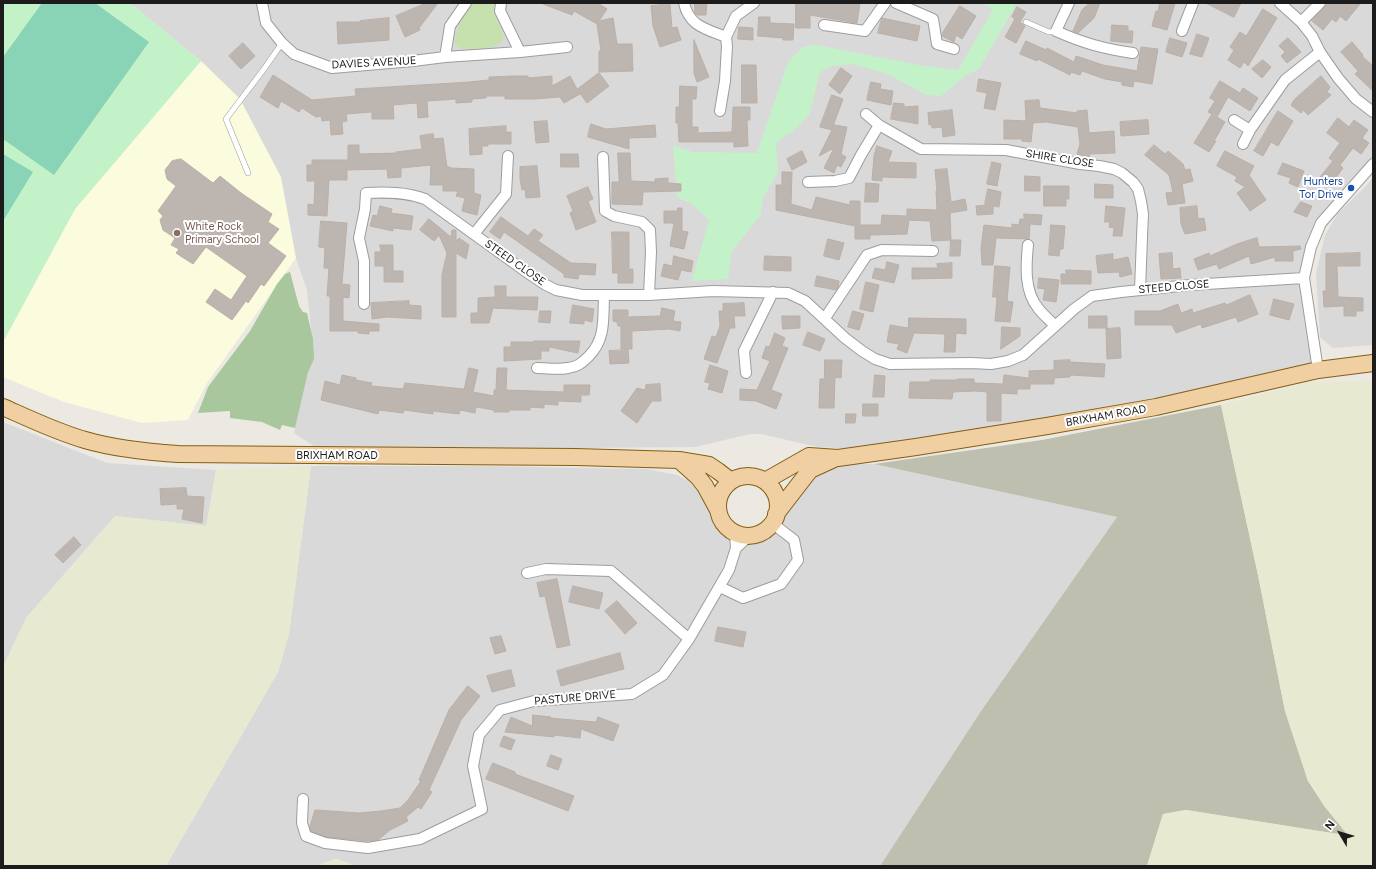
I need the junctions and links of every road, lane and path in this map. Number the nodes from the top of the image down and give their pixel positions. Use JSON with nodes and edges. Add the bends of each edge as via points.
{"nodes":[{"id":1,"x":262,"y":3,"type":"edge"},
{"id":2,"x":466,"y":3,"type":"edge"},
{"id":3,"x":501,"y":3,"type":"edge"},
{"id":4,"x":684,"y":3,"type":"edge"},
{"id":5,"x":754,"y":3,"type":"edge"},
{"id":6,"x":885,"y":3,"type":"edge"},
{"id":7,"x":896,"y":3,"type":"edge"},
{"id":8,"x":1069,"y":3,"type":"edge"},
{"id":9,"x":1193,"y":3,"type":"edge"},
{"id":10,"x":1280,"y":3,"type":"edge"},
{"id":11,"x":1320,"y":3,"type":"edge"},
{"id":12,"x":1026,"y":22,"type":"dead end"},
{"id":13,"x":1301,"y":22,"type":"junction"},
{"id":14,"x":824,"y":26,"type":"dead end"},
{"id":15,"x":1056,"y":31,"type":"junction"},
{"id":16,"x":1182,"y":31,"type":"dead end"},
{"id":17,"x":726,"y":37,"type":"junction"},
{"id":18,"x":282,"y":43,"type":"junction"},
{"id":19,"x":568,"y":47,"type":"dead end"},
{"id":20,"x":954,"y":49,"type":"dead end"},
{"id":21,"x":520,"y":52,"type":"junction"},
{"id":22,"x":1320,"y":52,"type":"junction"},
{"id":23,"x":1133,"y":53,"type":"dead end"},
{"id":24,"x":445,"y":57,"type":"junction"},
{"id":25,"x":720,"y":111,"type":"dead end"},
{"id":26,"x":1373,"y":112,"type":"edge"},
{"id":27,"x":866,"y":114,"type":"dead end"},
{"id":28,"x":1234,"y":120,"type":"dead end"},
{"id":29,"x":879,"y":126,"type":"junction"},
{"id":30,"x":1250,"y":130,"type":"junction"},
{"id":31,"x":1244,"y":144,"type":"dead end"},
{"id":32,"x":508,"y":156,"type":"dead end"},
{"id":33,"x":603,"y":156,"type":"dead end"},
{"id":34,"x":1372,"y":168,"type":"edge"},
{"id":35,"x":248,"y":173,"type":"dead end"},
{"id":36,"x":808,"y":182,"type":"dead end"},
{"id":37,"x":474,"y":234,"type":"junction"},
{"id":38,"x":1028,"y":245,"type":"dead end"},
{"id":39,"x":934,"y":251,"type":"dead end"},
{"id":40,"x":1304,"y":278,"type":"junction"},
{"id":41,"x":1140,"y":290,"type":"junction"},
{"id":42,"x":773,"y":292,"type":"junction"},
{"id":43,"x":604,"y":295,"type":"junction"},
{"id":44,"x":649,"y":295,"type":"junction"},
{"id":45,"x":364,"y":304,"type":"dead end"},
{"id":46,"x":825,"y":318,"type":"junction"},
{"id":47,"x":1055,"y":326,"type":"junction"},
{"id":48,"x":1373,"y":363,"type":"edge"},
{"id":49,"x":537,"y":368,"type":"dead end"},
{"id":50,"x":1318,"y":370,"type":"junction"},
{"id":51,"x":746,"y":372,"type":"dead end"},
{"id":52,"x":3,"y":407,"type":"edge"},
{"id":53,"x":838,"y":458,"type":"junction"},
{"id":54,"x":679,"y":460,"type":"junction"},
{"id":55,"x":730,"y":481,"type":"junction"},
{"id":56,"x":765,"y":482,"type":"junction"},
{"id":57,"x":718,"y":510,"type":"junction"},
{"id":58,"x":774,"y":519,"type":"junction"},
{"id":59,"x":740,"y":539,"type":"junction"},
{"id":60,"x":527,"y":573,"type":"dead end"},
{"id":61,"x":720,"y":587,"type":"junction"},
{"id":62,"x":689,"y":639,"type":"junction"},
{"id":63,"x":303,"y":799,"type":"dead end"}],
"edges":[{"from":1,"to":18,"type":"street","name":"DAVIES AVENUE","via":[[266,23]]},
{"from":2,"to":24,"type":"street","via":[[450,26]]},
{"from":3,"to":21,"type":"street","via":[[500,12]]},
{"from":4,"to":17,"type":"street","via":[[687,14],[701,27]]},
{"from":5,"to":17,"type":"street","via":[[736,16]]},
{"from":6,"to":14,"type":"street","via":[[864,31]]},
{"from":7,"to":20,"type":"street","via":[[933,19],[937,44]]},
{"from":8,"to":15,"type":"street"},
{"from":9,"to":16,"type":"street"},
{"from":10,"to":13,"type":"street"},
{"from":11,"to":13,"type":"street"},
{"from":12,"to":15,"type":"lane","via":[[1049,32]]},
{"from":13,"to":22,"type":"street"},
{"from":15,"to":23,"type":"street","via":[[1110,50]]},
{"from":17,"to":25,"type":"street","via":[[725,81]]},
{"from":18,"to":24,"type":"street","name":"DAVIES AVENUE","via":[[294,54],[332,68]]},
{"from":18,"to":35,"type":"lane","via":[[226,118]]},
{"from":19,"to":21,"type":"street","name":"DAVIES AVENUE"},
{"from":21,"to":24,"type":"street","name":"DAVIES AVENUE"},
{"from":22,"to":26,"type":"street","via":[[1356,99]]},
{"from":22,"to":30,"type":"street","via":[[1285,80]]},
{"from":27,"to":29,"type":"street","name":"SHIRE CLOSE"},
{"from":28,"to":30,"type":"street"},
{"from":29,"to":36,"type":"street","via":[[849,178]]},
{"from":29,"to":41,"type":"street","name":"SHIRE CLOSE","via":[[921,149],[1006,150],[1099,166],[1122,173],[1134,182],[1141,201]]},
{"from":30,"to":31,"type":"street"},
{"from":32,"to":37,"type":"street","name":"STEED CLOSE","via":[[506,194]]},
{"from":33,"to":44,"type":"street","via":[[606,211],[614,216],[642,222],[650,230]]},
{"from":34,"to":40,"type":"street","via":[[1321,223],[1311,247]]},
{"from":37,"to":43,"type":"street","name":"STEED CLOSE","via":[[556,290],[582,295]]},
{"from":37,"to":45,"type":"street","name":"STEED CLOSE","via":[[425,199],[394,192],[366,193],[358,238],[364,261]]},
{"from":38,"to":47,"type":"street","via":[[1027,274],[1030,291],[1037,307]]},
{"from":39,"to":46,"type":"street","via":[[882,250],[867,255]]},
{"from":40,"to":41,"type":"street","name":"STEED CLOSE"},
{"from":40,"to":50,"type":"street"},
{"from":41,"to":47,"type":"street","name":"STEED CLOSE","via":[[1092,296]]},
{"from":42,"to":44,"type":"street","name":"STEED CLOSE","via":[[713,291]]},
{"from":42,"to":46,"type":"street","name":"STEED CLOSE","via":[[788,293],[805,300]]},
{"from":42,"to":51,"type":"street","via":[[744,351]]},
{"from":43,"to":44,"type":"street","name":"STEED CLOSE"},
{"from":43,"to":49,"type":"street","via":[[602,332],[600,343],[594,351],[580,365],[568,368]]},
{"from":46,"to":47,"type":"street","name":"STEED CLOSE","via":[[862,351],[890,364],[991,364],[1008,361],[1023,355]]},
{"from":48,"to":50,"type":"main road","name":"BRIXHAM ROAD"},
{"from":50,"to":53,"type":"main road","name":"BRIXHAM ROAD","via":[[1156,407]]},
{"from":52,"to":54,"type":"main road","name":"BRIXHAM ROAD","via":[[85,440],[143,452]]},
{"from":53,"to":56,"type":"main road","name":"BRIXHAM ROAD","via":[[809,456]]},
{"from":53,"to":58,"type":"main road","name":"BRIXHAM ROAD","via":[[810,470]]},
{"from":54,"to":55,"type":"main road","name":"BRIXHAM ROAD","via":[[709,465]]},
{"from":54,"to":57,"type":"main road","via":[[698,477]]},
{"from":55,"to":56,"type":"main road","via":[[748,476],[760,478]]},
{"from":55,"to":57,"type":"main road","via":[[719,497]]},
{"from":56,"to":58,"type":"main road","via":[[777,500]]},
{"from":57,"to":59,"type":"main road","via":[[724,524]]},
{"from":58,"to":59,"type":"main road","name":"BRIXHAM ROAD","via":[[760,533]]},
{"from":58,"to":61,"type":"street","via":[[794,540],[798,560],[781,584],[743,598]]},
{"from":59,"to":61,"type":"street","name":"PASTURE DRIVE"},
{"from":60,"to":62,"type":"street","via":[[546,569],[611,572]]},
{"from":61,"to":62,"type":"street","name":"PASTURE DRIVE"},
{"from":62,"to":63,"type":"street","name":"PASTURE DRIVE","via":[[663,675],[632,694],[534,701],[500,710],[479,735],[473,766],[482,810],[420,839],[368,848],[325,843],[306,836],[302,823]]}]}
